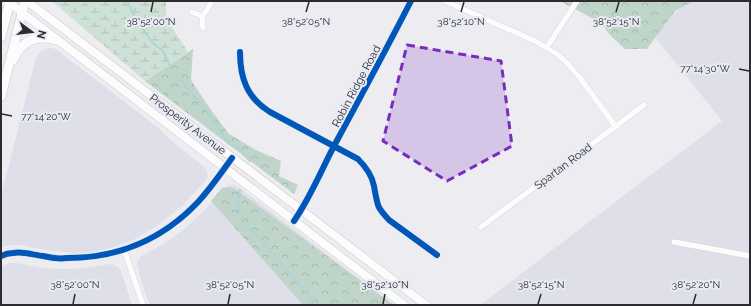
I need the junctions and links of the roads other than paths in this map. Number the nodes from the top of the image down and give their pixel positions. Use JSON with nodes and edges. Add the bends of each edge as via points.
{"nodes":[{"id":1,"x":26,"y":1,"type":"edge"},
{"id":2,"x":212,"y":1,"type":"edge"},
{"id":3,"x":411,"y":1,"type":"edge"},
{"id":4,"x":445,"y":1,"type":"edge"},
{"id":5,"x":577,"y":1,"type":"edge"},
{"id":6,"x":9,"y":2,"type":"edge"},
{"id":7,"x":22,"y":12,"type":"junction"},
{"id":8,"x":192,"y":12,"type":"dead end"},
{"id":9,"x":202,"y":16,"type":"junction"},
{"id":10,"x":203,"y":28,"type":"dead end"},
{"id":11,"x":1,"y":37,"type":"edge"},
{"id":12,"x":57,"y":40,"type":"junction"},
{"id":13,"x":547,"y":47,"type":"junction"},
{"id":14,"x":240,"y":52,"type":"dead end"},
{"id":15,"x":5,"y":82,"type":"junction"},
{"id":16,"x":1,"y":97,"type":"edge"},
{"id":17,"x":644,"y":105,"type":"dead end"},
{"id":18,"x":616,"y":127,"type":"junction"},
{"id":19,"x":334,"y":147,"type":"junction"},
{"id":20,"x":232,"y":158,"type":"junction"},
{"id":21,"x":225,"y":168,"type":"junction"},
{"id":22,"x":301,"y":211,"type":"junction"},
{"id":23,"x":294,"y":221,"type":"junction"},
{"id":24,"x":481,"y":227,"type":"dead end"},
{"id":25,"x":674,"y":242,"type":"dead end"},
{"id":26,"x":124,"y":249,"type":"junction"},
{"id":27,"x":437,"y":255,"type":"dead end"},
{"id":28,"x":1,"y":256,"type":"edge"},
{"id":29,"x":750,"y":256,"type":"edge"},
{"id":30,"x":143,"y":305,"type":"edge"},
{"id":31,"x":404,"y":305,"type":"edge"},
{"id":32,"x":426,"y":305,"type":"edge"}],
"edges":[{"from":1,"to":7,"type":"main road"},
{"from":1,"to":20,"type":"main road","name":"Prosperity Avenue"},
{"from":2,"to":9,"type":"street"},
{"from":3,"to":19,"type":"street","name":"Robin Ridge Road"},
{"from":4,"to":13,"type":"street"},
{"from":5,"to":13,"type":"street"},
{"from":6,"to":7,"type":"main road","name":"Prosperity Avenue"},
{"from":6,"to":11,"type":"main road"},
{"from":7,"to":12,"type":"main road","name":"Prosperity Avenue"},
{"from":7,"to":15,"type":"main road"},
{"from":8,"to":9,"type":"street"},
{"from":9,"to":10,"type":"street"},
{"from":12,"to":15,"type":"main road","via":[[41,38],[24,44],[16,54]]},
{"from":12,"to":21,"type":"main road","name":"Prosperity Avenue"},
{"from":13,"to":18,"type":"street","via":[[568,64]]},
{"from":14,"to":19,"type":"street","via":[[243,79],[248,91],[258,103]]},
{"from":15,"to":16,"type":"main road"},
{"from":17,"to":18,"type":"street","name":"Spartan Road"},
{"from":18,"to":24,"type":"street","name":"Spartan Road"},
{"from":19,"to":22,"type":"street","name":"Robin Ridge Road"},
{"from":19,"to":27,"type":"street","via":[[358,159],[366,167],[371,175],[378,206],[389,220]]},
{"from":20,"to":21,"type":"street"},
{"from":20,"to":22,"type":"main road","name":"Prosperity Avenue"},
{"from":21,"to":23,"type":"main road","name":"Prosperity Avenue"},
{"from":21,"to":26,"type":"street","via":[[199,200],[178,220],[149,239]]},
{"from":22,"to":23,"type":"street","name":"Robin Ridge Road"},
{"from":22,"to":32,"type":"main road","name":"Prosperity Avenue"},
{"from":23,"to":31,"type":"main road","name":"Prosperity Avenue"},
{"from":25,"to":29,"type":"street"},
{"from":26,"to":28,"type":"street","via":[[80,258],[52,258],[22,252]]},
{"from":26,"to":30,"type":"street"}]}
